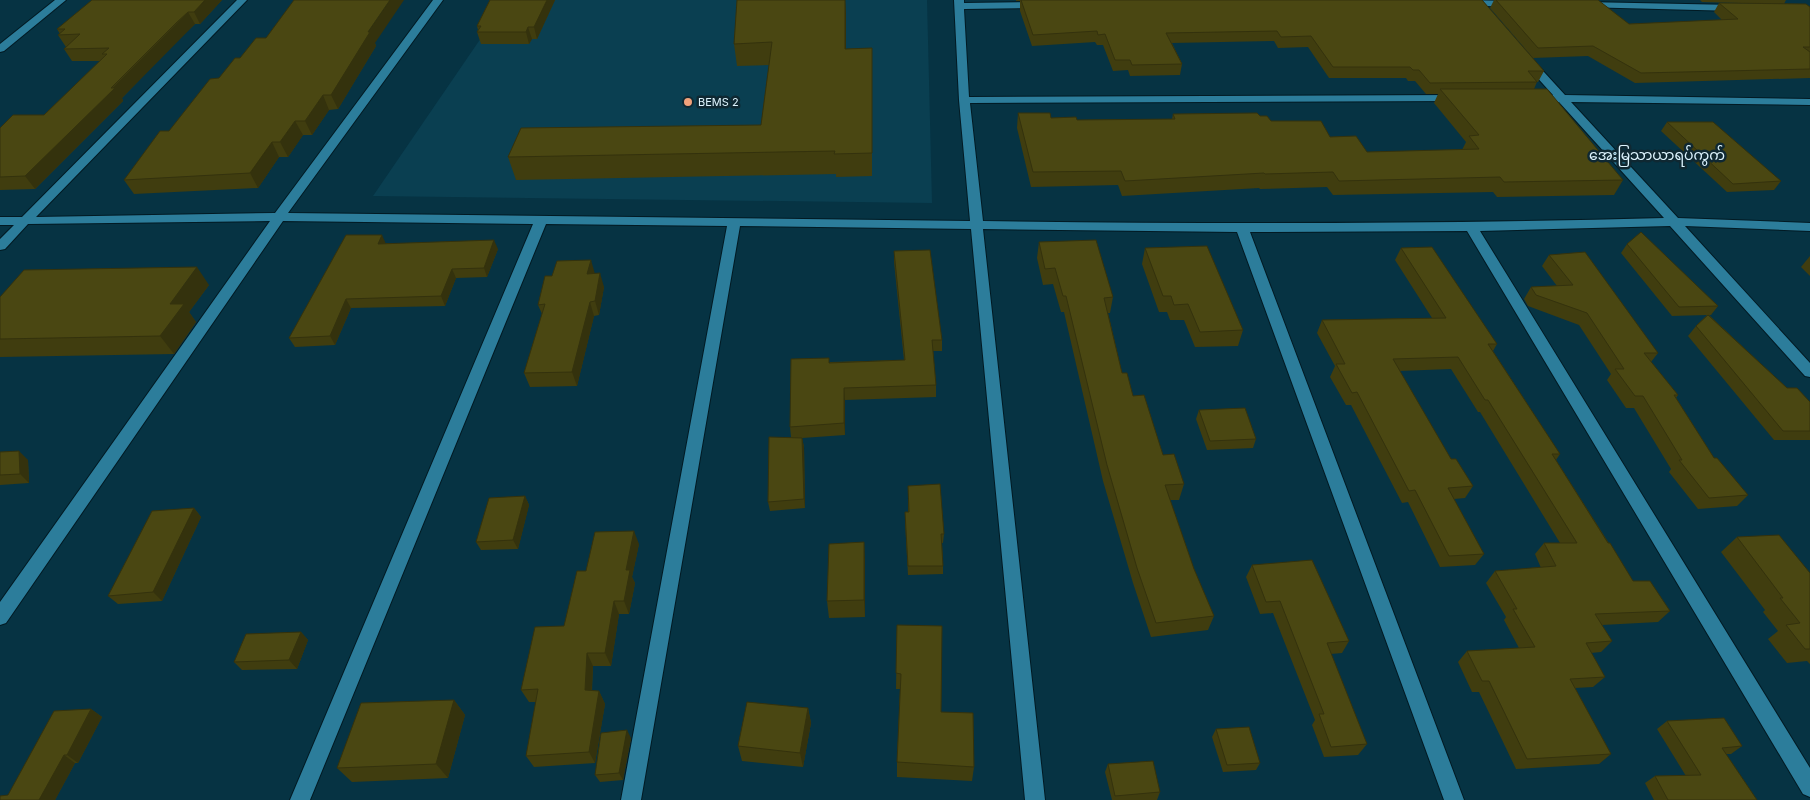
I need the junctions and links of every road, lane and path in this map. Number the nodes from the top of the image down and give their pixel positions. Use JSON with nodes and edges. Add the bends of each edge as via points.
{"nodes":[{"id":1,"x":61,"y":0,"type":"edge"},
{"id":2,"x":242,"y":0,"type":"edge"},
{"id":3,"x":438,"y":0,"type":"edge"},
{"id":4,"x":1477,"y":1,"type":"edge"},
{"id":5,"x":959,"y":3,"type":"edge"},
{"id":6,"x":1458,"y":3,"type":"edge"},
{"id":7,"x":1517,"y":4,"type":"edge"},
{"id":8,"x":1049,"y":5,"type":"edge"},
{"id":9,"x":1576,"y":5,"type":"edge"},
{"id":10,"x":1742,"y":8,"type":"edge"},
{"id":11,"x":1491,"y":18,"type":"edge"},
{"id":12,"x":0,"y":49,"type":"edge"},
{"id":13,"x":1522,"y":54,"type":"edge"},
{"id":14,"x":1470,"y":98,"type":"edge"},
{"id":15,"x":1520,"y":98,"type":"edge"},
{"id":16,"x":1560,"y":98,"type":"junction"},
{"id":17,"x":964,"y":100,"type":"junction"},
{"id":18,"x":1810,"y":102,"type":"edge"},
{"id":19,"x":278,"y":217,"type":"junction"},
{"id":20,"x":541,"y":220,"type":"junction"},
{"id":21,"x":0,"y":221,"type":"edge"},
{"id":22,"x":25,"y":221,"type":"junction"},
{"id":23,"x":1674,"y":222,"type":"junction"},
{"id":24,"x":734,"y":223,"type":"junction"},
{"id":25,"x":978,"y":224,"type":"junction"},
{"id":26,"x":1471,"y":227,"type":"junction"},
{"id":27,"x":1810,"y":227,"type":"edge"},
{"id":28,"x":1242,"y":228,"type":"junction"},
{"id":29,"x":0,"y":246,"type":"edge"},
{"id":30,"x":1810,"y":372,"type":"edge"},
{"id":31,"x":0,"y":617,"type":"edge"},
{"id":32,"x":1810,"y":787,"type":"edge"},
{"id":33,"x":300,"y":800,"type":"edge"},
{"id":34,"x":631,"y":800,"type":"edge"},
{"id":35,"x":1035,"y":800,"type":"edge"},
{"id":36,"x":1454,"y":800,"type":"edge"}],
"edges":[{"from":1,"to":12,"type":"street"},
{"from":2,"to":22,"type":"street"},
{"from":3,"to":19,"type":"street"},
{"from":4,"to":6,"type":"street"},
{"from":4,"to":7,"type":"street"},
{"from":4,"to":11,"type":"street"},
{"from":5,"to":8,"type":"street"},
{"from":5,"to":17,"type":"street"},
{"from":9,"to":10,"type":"street"},
{"from":13,"to":16,"type":"street"},
{"from":14,"to":17,"type":"street"},
{"from":15,"to":16,"type":"street"},
{"from":16,"to":18,"type":"street"},
{"from":16,"to":23,"type":"street"},
{"from":17,"to":25,"type":"street"},
{"from":19,"to":20,"type":"street"},
{"from":19,"to":22,"type":"street"},
{"from":19,"to":31,"type":"street"},
{"from":20,"to":24,"type":"street"},
{"from":20,"to":33,"type":"street"},
{"from":21,"to":22,"type":"street"},
{"from":22,"to":29,"type":"street"},
{"from":23,"to":26,"type":"street"},
{"from":23,"to":27,"type":"street"},
{"from":23,"to":30,"type":"street"},
{"from":24,"to":25,"type":"street"},
{"from":24,"to":34,"type":"street"},
{"from":25,"to":28,"type":"street"},
{"from":25,"to":35,"type":"street"},
{"from":26,"to":28,"type":"street"},
{"from":26,"to":32,"type":"street"},
{"from":28,"to":36,"type":"street"}]}
